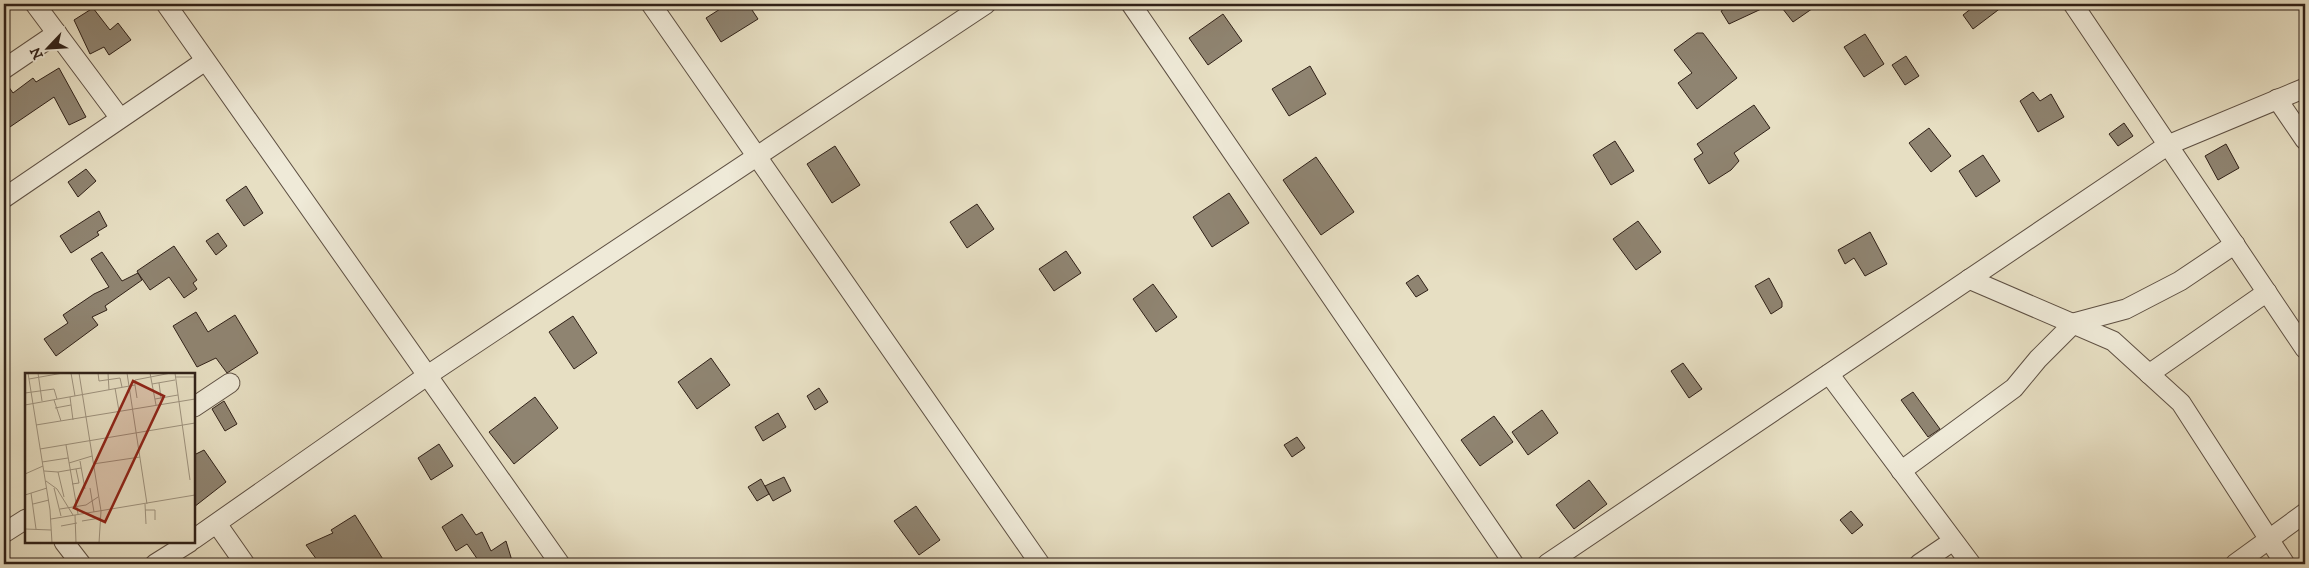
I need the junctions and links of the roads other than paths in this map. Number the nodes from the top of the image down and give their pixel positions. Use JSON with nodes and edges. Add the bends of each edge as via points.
{"nodes":[{"id":1,"x":34,"y":4,"type":"edge"},
{"id":2,"x":166,"y":4,"type":"edge"},
{"id":3,"x":650,"y":4,"type":"edge"},
{"id":4,"x":986,"y":4,"type":"edge"},
{"id":5,"x":1131,"y":4,"type":"edge"},
{"id":6,"x":2073,"y":4,"type":"edge"},
{"id":7,"x":57,"y":33,"type":"junction"},
{"id":8,"x":205,"y":60,"type":"junction"},
{"id":9,"x":4,"y":69,"type":"edge"},
{"id":10,"x":2305,"y":88,"type":"edge"},
{"id":11,"x":2277,"y":100,"type":"junction"},
{"id":12,"x":120,"y":118,"type":"junction"},
{"id":13,"x":2305,"y":140,"type":"edge"},
{"id":14,"x":2168,"y":144,"type":"junction"},
{"id":15,"x":756,"y":156,"type":"junction"},
{"id":16,"x":4,"y":198,"type":"edge"},
{"id":17,"x":2235,"y":244,"type":"junction"},
{"id":18,"x":1969,"y":279,"type":"junction"},
{"id":19,"x":2267,"y":292,"type":"junction"},
{"id":20,"x":2074,"y":323,"type":"junction"},
{"id":21,"x":2300,"y":329,"type":"edge"},
{"id":22,"x":2305,"y":349,"type":"edge"},
{"id":23,"x":1829,"y":374,"type":"junction"},
{"id":24,"x":2149,"y":374,"type":"junction"},
{"id":25,"x":428,"y":375,"type":"junction"},
{"id":26,"x":230,"y":383,"type":"dead end"},
{"id":27,"x":195,"y":406,"type":"edge"},
{"id":28,"x":1901,"y":470,"type":"junction"},
{"id":29,"x":2305,"y":513,"type":"edge"},
{"id":30,"x":25,"y":520,"type":"edge"},
{"id":31,"x":217,"y":524,"type":"junction"},
{"id":32,"x":4,"y":533,"type":"edge"},
{"id":33,"x":195,"y":538,"type":"edge"},
{"id":34,"x":2270,"y":539,"type":"junction"},
{"id":35,"x":1954,"y":541,"type":"junction"},
{"id":36,"x":65,"y":543,"type":"edge"},
{"id":37,"x":188,"y":543,"type":"edge"},
{"id":38,"x":554,"y":561,"type":"edge"},
{"id":39,"x":81,"y":564,"type":"edge"},
{"id":40,"x":155,"y":564,"type":"edge"},
{"id":41,"x":246,"y":564,"type":"edge"},
{"id":42,"x":1040,"y":564,"type":"edge"},
{"id":43,"x":1514,"y":564,"type":"edge"},
{"id":44,"x":1547,"y":564,"type":"edge"},
{"id":45,"x":1919,"y":564,"type":"edge"},
{"id":46,"x":1970,"y":564,"type":"edge"},
{"id":47,"x":2235,"y":564,"type":"edge"},
{"id":48,"x":2285,"y":564,"type":"edge"}],
"edges":[{"from":1,"to":7,"type":"street"},
{"from":2,"to":8,"type":"street"},
{"from":3,"to":15,"type":"street"},
{"from":4,"to":15,"type":"street"},
{"from":5,"to":43,"type":"street"},
{"from":6,"to":14,"type":"street"},
{"from":7,"to":9,"type":"street"},
{"from":7,"to":12,"type":"street"},
{"from":8,"to":12,"type":"street"},
{"from":8,"to":25,"type":"street"},
{"from":10,"to":11,"type":"street"},
{"from":11,"to":13,"type":"street"},
{"from":11,"to":14,"type":"street"},
{"from":12,"to":16,"type":"street"},
{"from":14,"to":17,"type":"street"},
{"from":14,"to":18,"type":"street"},
{"from":15,"to":25,"type":"street"},
{"from":15,"to":42,"type":"street"},
{"from":17,"to":19,"type":"street"},
{"from":17,"to":20,"type":"street","via":[[2180,281],[2126,309]]},
{"from":18,"to":20,"type":"street"},
{"from":18,"to":23,"type":"street"},
{"from":19,"to":21,"type":"street"},
{"from":19,"to":24,"type":"street"},
{"from":20,"to":24,"type":"street","via":[[2113,341]]},
{"from":20,"to":28,"type":"street","via":[[2038,358],[2014,388]]},
{"from":21,"to":22,"type":"street"},
{"from":23,"to":28,"type":"street"},
{"from":23,"to":44,"type":"street"},
{"from":24,"to":34,"type":"street","via":[[2181,403]]},
{"from":25,"to":31,"type":"street"},
{"from":25,"to":38,"type":"street"},
{"from":26,"to":27,"type":"street"},
{"from":28,"to":35,"type":"street"},
{"from":29,"to":34,"type":"street"},
{"from":30,"to":32,"type":"street"},
{"from":31,"to":33,"type":"street"},
{"from":31,"to":41,"type":"street"},
{"from":34,"to":47,"type":"street"},
{"from":34,"to":48,"type":"street"},
{"from":35,"to":45,"type":"street"},
{"from":35,"to":46,"type":"street"},
{"from":36,"to":39,"type":"street"},
{"from":37,"to":40,"type":"street"}]}
